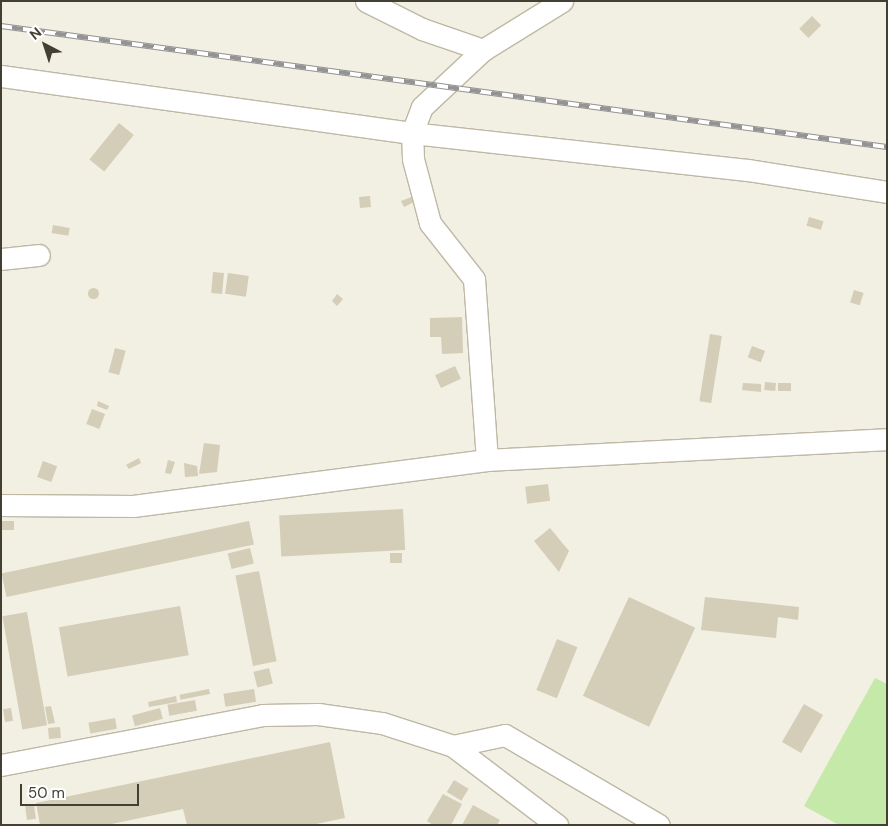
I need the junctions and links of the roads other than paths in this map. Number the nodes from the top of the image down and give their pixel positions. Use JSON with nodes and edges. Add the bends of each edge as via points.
{"nodes":[{"id":1,"x":366,"y":1,"type":"edge"},
{"id":2,"x":562,"y":1,"type":"edge"},
{"id":3,"x":484,"y":50,"type":"junction"},
{"id":4,"x":1,"y":76,"type":"edge"},
{"id":5,"x":412,"y":133,"type":"junction"},
{"id":6,"x":887,"y":192,"type":"edge"},
{"id":7,"x":39,"y":255,"type":"dead end"},
{"id":8,"x":1,"y":259,"type":"edge"},
{"id":9,"x":887,"y":439,"type":"edge"},
{"id":10,"x":487,"y":460,"type":"junction"},
{"id":11,"x":1,"y":505,"type":"edge"},
{"id":12,"x":453,"y":746,"type":"junction"},
{"id":13,"x":1,"y":765,"type":"edge"},
{"id":14,"x":557,"y":825,"type":"edge"},
{"id":15,"x":660,"y":825,"type":"edge"}],
"edges":[{"from":1,"to":3,"type":"street","via":[[422,29]]},
{"from":2,"to":3,"type":"street"},
{"from":3,"to":5,"type":"street","via":[[422,107]]},
{"from":4,"to":5,"type":"street"},
{"from":5,"to":6,"type":"street","via":[[748,170]]},
{"from":5,"to":10,"type":"street","via":[[413,159],[430,223],[474,279]]},
{"from":7,"to":8,"type":"street"},
{"from":9,"to":10,"type":"street"},
{"from":10,"to":11,"type":"street","via":[[134,506]]},
{"from":12,"to":13,"type":"street","via":[[382,723],[318,714],[263,715]]},
{"from":12,"to":14,"type":"street"},
{"from":12,"to":15,"type":"street","via":[[505,735]]}]}
